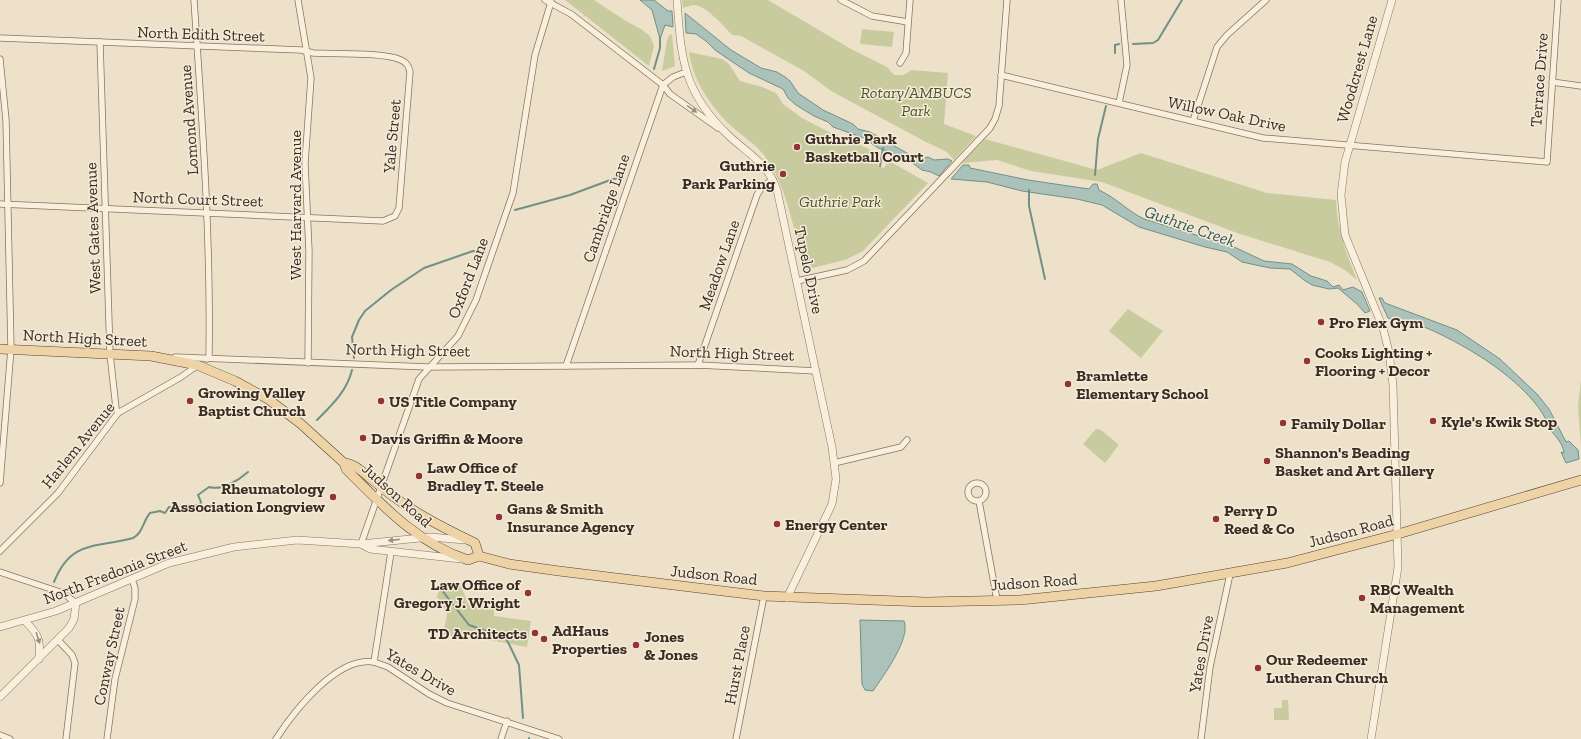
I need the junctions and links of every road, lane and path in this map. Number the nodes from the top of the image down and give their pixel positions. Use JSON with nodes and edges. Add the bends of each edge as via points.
{"nodes":[{"id":1,"x":194,"y":0,"type":"edge"},
{"id":2,"x":298,"y":0,"type":"edge"},
{"id":3,"x":677,"y":0,"type":"edge"},
{"id":4,"x":841,"y":0,"type":"edge"},
{"id":5,"x":910,"y":0,"type":"edge"},
{"id":6,"x":1007,"y":0,"type":"edge"},
{"id":7,"x":1121,"y":0,"type":"edge"},
{"id":8,"x":1266,"y":0,"type":"edge"},
{"id":9,"x":1392,"y":0,"type":"edge"},
{"id":10,"x":1558,"y":0,"type":"edge"},
{"id":11,"x":548,"y":1,"type":"edge"},
{"id":12,"x":908,"y":22,"type":"junction"},
{"id":13,"x":0,"y":38,"type":"edge"},
{"id":14,"x":100,"y":42,"type":"junction"},
{"id":15,"x":197,"y":47,"type":"junction"},
{"id":16,"x":307,"y":52,"type":"junction"},
{"id":17,"x":0,"y":59,"type":"edge"},
{"id":18,"x":401,"y":60,"type":"joint"},
{"id":19,"x":900,"y":63,"type":"dead end"},
{"id":20,"x":686,"y":72,"type":"junction"},
{"id":21,"x":1001,"y":75,"type":"junction"},
{"id":22,"x":1552,"y":82,"type":"junction"},
{"id":23,"x":662,"y":85,"type":"junction"},
{"id":24,"x":1581,"y":86,"type":"edge"},
{"id":25,"x":1118,"y":103,"type":"junction"},
{"id":26,"x":1193,"y":121,"type":"junction"},
{"id":27,"x":728,"y":135,"type":"junction"},
{"id":28,"x":1350,"y":145,"type":"junction"},
{"id":29,"x":1547,"y":162,"type":"joint"},
{"id":30,"x":772,"y":179,"type":"junction"},
{"id":31,"x":0,"y":204,"type":"edge"},
{"id":32,"x":9,"y":204,"type":"junction"},
{"id":33,"x":106,"y":209,"type":"junction"},
{"id":34,"x":207,"y":212,"type":"junction"},
{"id":35,"x":307,"y":217,"type":"junction"},
{"id":36,"x":394,"y":217,"type":"joint"},
{"id":37,"x":797,"y":281,"type":"junction"},
{"id":38,"x":0,"y":348,"type":"edge"},
{"id":39,"x":11,"y":349,"type":"junction"},
{"id":40,"x":110,"y":354,"type":"junction"},
{"id":41,"x":151,"y":356,"type":"junction"},
{"id":42,"x":209,"y":358,"type":"junction"},
{"id":43,"x":308,"y":363,"type":"junction"},
{"id":44,"x":698,"y":364,"type":"junction"},
{"id":45,"x":197,"y":366,"type":"junction"},
{"id":46,"x":566,"y":366,"type":"junction"},
{"id":47,"x":428,"y":367,"type":"junction"},
{"id":48,"x":816,"y":371,"type":"junction"},
{"id":49,"x":118,"y":412,"type":"junction"},
{"id":50,"x":907,"y":440,"type":"dead end"},
{"id":51,"x":344,"y":463,"type":"junction"},
{"id":52,"x":834,"y":463,"type":"junction"},
{"id":53,"x":1581,"y":480,"type":"edge"},
{"id":54,"x":0,"y":483,"type":"edge"},
{"id":55,"x":381,"y":488,"type":"junction"},
{"id":56,"x":376,"y":499,"type":"junction"},
{"id":57,"x":980,"y":501,"type":"dead end"},
{"id":58,"x":1398,"y":534,"type":"junction"},
{"id":59,"x":419,"y":537,"type":"junction"},
{"id":60,"x":475,"y":543,"type":"junction"},
{"id":61,"x":361,"y":544,"type":"junction"},
{"id":62,"x":0,"y":551,"type":"edge"},
{"id":63,"x":391,"y":552,"type":"junction"},
{"id":64,"x":479,"y":556,"type":"junction"},
{"id":65,"x":468,"y":560,"type":"junction"},
{"id":66,"x":0,"y":572,"type":"edge"},
{"id":67,"x":1230,"y":574,"type":"junction"},
{"id":68,"x":132,"y":579,"type":"junction"},
{"id":69,"x":764,"y":596,"type":"junction"},
{"id":70,"x":787,"y":598,"type":"junction"},
{"id":71,"x":997,"y":600,"type":"junction"},
{"id":72,"x":76,"y":603,"type":"junction"},
{"id":73,"x":25,"y":621,"type":"junction"},
{"id":74,"x":0,"y":627,"type":"edge"},
{"id":75,"x":58,"y":640,"type":"junction"},
{"id":76,"x":38,"y":659,"type":"junction"},
{"id":77,"x":374,"y":662,"type":"junction"},
{"id":78,"x":0,"y":697,"type":"edge"},
{"id":79,"x":507,"y":721,"type":"junction"},
{"id":80,"x":0,"y":735,"type":"edge"},
{"id":81,"x":10,"y":739,"type":"edge"},
{"id":82,"x":66,"y":739,"type":"edge"},
{"id":83,"x":107,"y":739,"type":"edge"},
{"id":84,"x":276,"y":739,"type":"edge"},
{"id":85,"x":501,"y":739,"type":"edge"},
{"id":86,"x":559,"y":739,"type":"edge"},
{"id":87,"x":736,"y":739,"type":"edge"},
{"id":88,"x":1201,"y":739,"type":"edge"},
{"id":89,"x":1371,"y":739,"type":"edge"}],
"edges":[{"from":1,"to":15,"type":"street","name":"Lomond Avenue"},
{"from":2,"to":16,"type":"street","name":"West Harvard Avenue"},
{"from":3,"to":20,"type":"street","via":[[680,42]]},
{"from":4,"to":12,"type":"street","via":[[872,16]]},
{"from":5,"to":12,"type":"street"},
{"from":6,"to":21,"type":"street"},
{"from":7,"to":25,"type":"street","via":[[1127,64]]},
{"from":8,"to":26,"type":"street","via":[[1217,47]]},
{"from":9,"to":28,"type":"street","name":"Woodcrest Lane"},
{"from":10,"to":22,"type":"street","name":"Terrace Drive"},
{"from":11,"to":23,"type":"street","name":"Tupelo Drive","via":[[571,14]]},
{"from":11,"to":47,"type":"street","name":"Oxford Lane","via":[[534,55],[512,198],[473,307],[458,336]]},
{"from":12,"to":19,"type":"street","via":[[906,53]]},
{"from":13,"to":14,"type":"street","name":"North Edith Street"},
{"from":14,"to":15,"type":"street","name":"North Edith Street"},
{"from":14,"to":33,"type":"street","name":"West Gates Avenue"},
{"from":15,"to":16,"type":"street","name":"North Edith Street"},
{"from":15,"to":34,"type":"street","name":"Lomond Avenue"},
{"from":16,"to":18,"type":"street","name":"North Edith Street","via":[[387,56]]},
{"from":16,"to":35,"type":"street","name":"West Harvard Avenue","via":[[311,82],[305,163]]},
{"from":17,"to":32,"type":"street"},
{"from":18,"to":36,"type":"street","name":"Yale Street","via":[[407,65],[410,75],[399,208]]},
{"from":20,"to":23,"type":"street"},
{"from":20,"to":27,"type":"street","via":[[702,104]]},
{"from":21,"to":25,"type":"street","name":"Willow Oak Drive"},
{"from":21,"to":37,"type":"street","via":[[998,110],[990,128],[869,256],[847,270]]},
{"from":22,"to":24,"type":"street"},
{"from":22,"to":29,"type":"street","name":"Terrace Drive"},
{"from":23,"to":27,"type":"street","name":"Tupelo Drive","one_way":true,"via":[[670,94]]},
{"from":23,"to":46,"type":"street","name":"Cambridge Lane"},
{"from":25,"to":26,"type":"street","name":"Willow Oak Drive"},
{"from":26,"to":28,"type":"street","name":"Willow Oak Drive","via":[[1263,138]]},
{"from":27,"to":30,"type":"street","name":"Tupelo Drive","via":[[760,161]]},
{"from":28,"to":29,"type":"street","name":"Willow Oak Drive"},
{"from":28,"to":58,"type":"street","name":"Woodcrest Lane","via":[[1342,180],[1342,221],[1349,248],[1383,328],[1389,352],[1394,392]]},
{"from":30,"to":37,"type":"street","name":"Tupelo Drive","via":[[782,206]]},
{"from":30,"to":44,"type":"street","name":"Meadow Lane","via":[[757,195]]},
{"from":31,"to":32,"type":"street","name":"North Court Street"},
{"from":32,"to":33,"type":"street","name":"North Court Street"},
{"from":32,"to":39,"type":"street"},
{"from":33,"to":34,"type":"street","name":"North Court Street"},
{"from":33,"to":40,"type":"street","name":"West Gates Avenue"},
{"from":34,"to":35,"type":"street","name":"North Court Street"},
{"from":34,"to":42,"type":"street","name":"Lomond Avenue"},
{"from":35,"to":36,"type":"street","name":"North Court Street","via":[[378,222]]},
{"from":35,"to":43,"type":"street","name":"West Harvard Avenue"},
{"from":37,"to":48,"type":"street","name":"Tupelo Drive"},
{"from":38,"to":39,"type":"main road","name":"North High Street"},
{"from":39,"to":40,"type":"main road","name":"North High Street"},
{"from":39,"to":54,"type":"street"},
{"from":40,"to":41,"type":"main road","name":"North High Street"},
{"from":40,"to":49,"type":"street","name":"West Gates Avenue"},
{"from":41,"to":42,"type":"street","name":"North High Street"},
{"from":41,"to":45,"type":"main road","name":"Judson Road"},
{"from":42,"to":43,"type":"street","name":"North High Street"},
{"from":42,"to":45,"type":"street","name":"Harlem Avenue"},
{"from":43,"to":47,"type":"street","name":"North High Street"},
{"from":44,"to":46,"type":"street","name":"North High Street"},
{"from":44,"to":48,"type":"street","name":"North High Street"},
{"from":45,"to":49,"type":"street","name":"Harlem Avenue"},
{"from":45,"to":51,"type":"main road","name":"Judson Road","via":[[235,381],[272,402]]},
{"from":46,"to":47,"type":"street","name":"North High Street"},
{"from":47,"to":55,"type":"street","name":"Oxford Lane","via":[[417,384]]},
{"from":48,"to":52,"type":"street","name":"Tupelo Drive"},
{"from":49,"to":62,"type":"street","name":"Harlem Avenue","via":[[58,493]]},
{"from":50,"to":52,"type":"street","via":[[901,447]]},
{"from":51,"to":55,"type":"main road","name":"Judson Road","via":[[352,463]]},
{"from":51,"to":56,"type":"main road","name":"Judson Road","via":[[346,469]]},
{"from":52,"to":70,"type":"street","name":"Tupelo Drive","via":[[835,487],[830,510]]},
{"from":53,"to":58,"type":"main road","name":"Judson Road"},
{"from":55,"to":56,"type":"street","name":"Oxford Lane"},
{"from":55,"to":60,"type":"main road","name":"Judson Road","via":[[430,520]]},
{"from":56,"to":59,"type":"main road","name":"Judson Road"},
{"from":56,"to":61,"type":"street","name":"Oxford Lane"},
{"from":57,"to":71,"type":"street"},
{"from":58,"to":67,"type":"main road","name":"Judson Road"},
{"from":58,"to":89,"type":"street","name":"Woodcrest Lane","via":[[1397,580]]},
{"from":59,"to":60,"type":"street","name":"North Fredonia Street","via":[[450,538]]},
{"from":59,"to":61,"type":"street","name":"North Fredonia Street","one_way":true},
{"from":59,"to":65,"type":"main road","name":"Judson Road","via":[[448,553]]},
{"from":60,"to":64,"type":"main road"},
{"from":61,"to":63,"type":"street","name":"North Fredonia Street","via":[[370,549]]},
{"from":61,"to":68,"type":"street","name":"North Fredonia Street","via":[[287,540],[234,546],[182,559]]},
{"from":63,"to":65,"type":"street","name":"North Fredonia Street"},
{"from":63,"to":77,"type":"street","name":"Yates Drive"},
{"from":64,"to":65,"type":"main road"},
{"from":64,"to":69,"type":"main road","name":"Judson Road","via":[[509,564]]},
{"from":66,"to":72,"type":"street","via":[[63,593]]},
{"from":67,"to":71,"type":"main road","name":"Judson Road","via":[[1116,591]]},
{"from":67,"to":88,"type":"street","name":"Yates Drive","via":[[1210,666]]},
{"from":68,"to":72,"type":"street","name":"North Fredonia Street"},
{"from":68,"to":83,"type":"street","name":"Conway Street","via":[[135,599],[114,681]]},
{"from":69,"to":70,"type":"main road","name":"Judson Road"},
{"from":69,"to":87,"type":"street","name":"Hurst Place"},
{"from":70,"to":71,"type":"main road","name":"Judson Road","via":[[926,602]]},
{"from":72,"to":73,"type":"street","name":"North Fredonia Street"},
{"from":72,"to":75,"type":"street","via":[[72,623]]},
{"from":73,"to":74,"type":"street","name":"North Fredonia Street"},
{"from":73,"to":76,"type":"street","one_way":true,"via":[[39,639]]},
{"from":75,"to":76,"type":"street"},
{"from":75,"to":82,"type":"street","via":[[76,663]]},
{"from":76,"to":78,"type":"street"},
{"from":77,"to":79,"type":"street","name":"Yates Drive","via":[[396,672],[447,703]]},
{"from":77,"to":84,"type":"street","via":[[352,663],[319,687],[300,705]]},
{"from":79,"to":85,"type":"street"},
{"from":79,"to":86,"type":"street","name":"Yates Drive"},
{"from":80,"to":81,"type":"street"}]}
